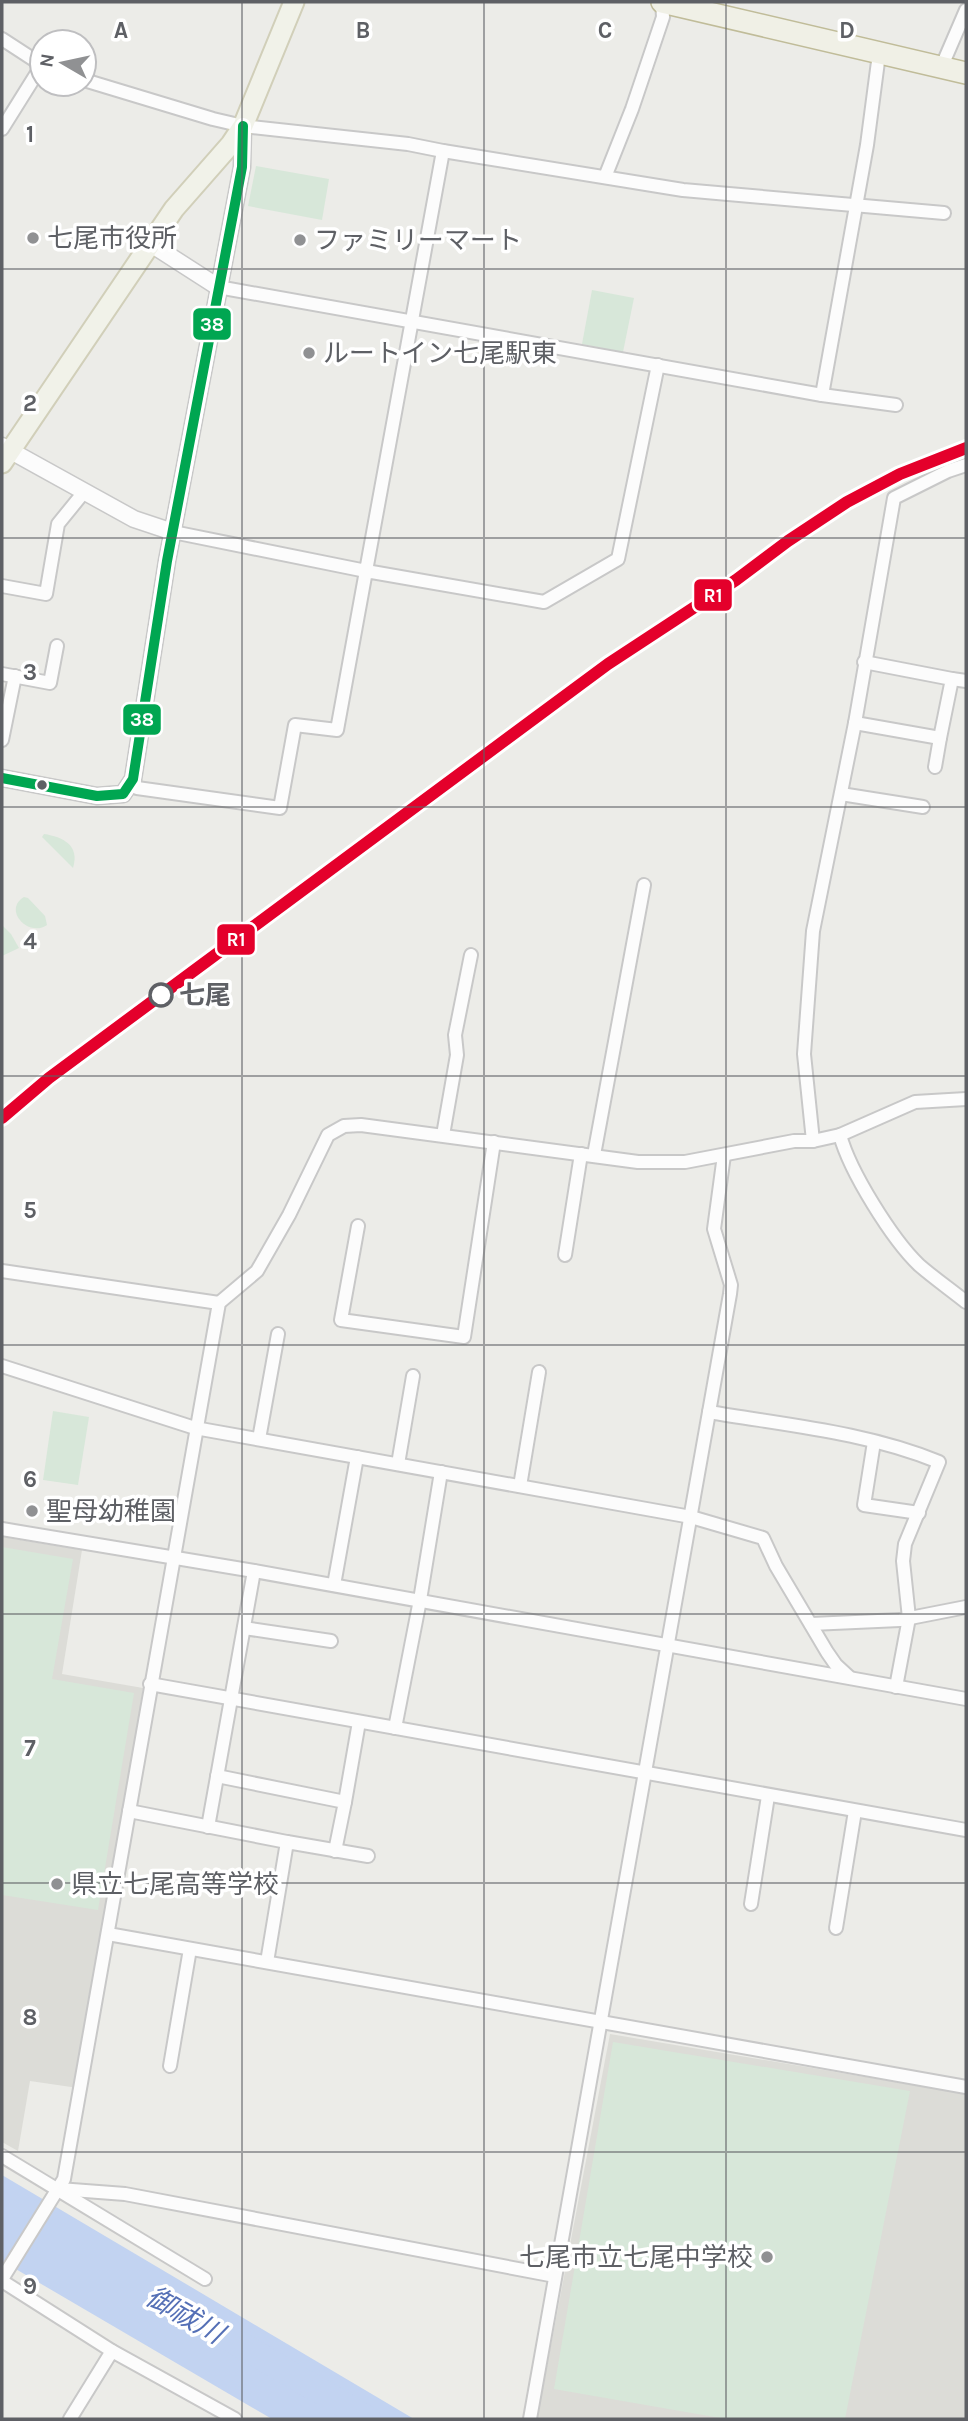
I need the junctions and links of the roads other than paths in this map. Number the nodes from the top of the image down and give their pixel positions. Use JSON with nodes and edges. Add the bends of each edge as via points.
{"nodes":[{"id":1,"x":294,"y":2,"type":"edge"},
{"id":2,"x":662,"y":2,"type":"edge"},
{"id":3,"x":966,"y":10,"type":"edge"},
{"id":4,"x":2,"y":39,"type":"edge"},
{"id":5,"x":879,"y":54,"type":"junction"},
{"id":6,"x":28,"y":56,"type":"edge"},
{"id":7,"x":941,"y":68,"type":"junction"},
{"id":8,"x":966,"y":73,"type":"edge"},
{"id":9,"x":98,"y":84,"type":"edge"},
{"id":10,"x":28,"y":87,"type":"edge"},
{"id":11,"x":243,"y":126,"type":"junction"},
{"id":12,"x":2,"y":129,"type":"edge"},
{"id":13,"x":443,"y":151,"type":"junction"},
{"id":14,"x":605,"y":177,"type":"junction"},
{"id":15,"x":856,"y":205,"type":"junction"},
{"id":16,"x":944,"y":213,"type":"dead end"},
{"id":17,"x":151,"y":244,"type":"junction"},
{"id":18,"x":218,"y":286,"type":"junction"},
{"id":19,"x":412,"y":321,"type":"junction"},
{"id":20,"x":657,"y":365,"type":"junction"},
{"id":21,"x":822,"y":395,"type":"junction"},
{"id":22,"x":896,"y":405,"type":"dead end"},
{"id":23,"x":4,"y":453,"type":"edge"},
{"id":24,"x":966,"y":465,"type":"edge"},
{"id":25,"x":84,"y":492,"type":"junction"},
{"id":26,"x":173,"y":532,"type":"junction"},
{"id":27,"x":366,"y":571,"type":"junction"},
{"id":28,"x":2,"y":586,"type":"edge"},
{"id":29,"x":57,"y":646,"type":"dead end"},
{"id":30,"x":864,"y":662,"type":"junction"},
{"id":31,"x":8,"y":675,"type":"edge"},
{"id":32,"x":952,"y":679,"type":"junction"},
{"id":33,"x":966,"y":681,"type":"edge"},
{"id":34,"x":855,"y":723,"type":"junction"},
{"id":35,"x":940,"y":738,"type":"junction"},
{"id":36,"x":2,"y":740,"type":"edge"},
{"id":37,"x":935,"y":767,"type":"dead end"},
{"id":38,"x":2,"y":778,"type":"edge"},
{"id":39,"x":134,"y":779,"type":"junction"},
{"id":40,"x":841,"y":794,"type":"junction"},
{"id":41,"x":923,"y":807,"type":"dead end"},
{"id":42,"x":645,"y":885,"type":"dead end"},
{"id":43,"x":471,"y":955,"type":"dead end"},
{"id":44,"x":966,"y":1099,"type":"edge"},
{"id":45,"x":443,"y":1135,"type":"junction"},
{"id":46,"x":840,"y":1135,"type":"junction"},
{"id":47,"x":813,"y":1141,"type":"junction"},
{"id":48,"x":495,"y":1142,"type":"junction"},
{"id":49,"x":588,"y":1155,"type":"junction"},
{"id":50,"x":724,"y":1155,"type":"junction"},
{"id":51,"x":358,"y":1226,"type":"dead end"},
{"id":52,"x":565,"y":1255,"type":"dead end"},
{"id":53,"x":2,"y":1270,"type":"edge"},
{"id":54,"x":966,"y":1302,"type":"edge"},
{"id":55,"x":219,"y":1303,"type":"junction"},
{"id":56,"x":278,"y":1334,"type":"dead end"},
{"id":57,"x":2,"y":1366,"type":"edge"},
{"id":58,"x":539,"y":1372,"type":"dead end"},
{"id":59,"x":413,"y":1376,"type":"dead end"},
{"id":60,"x":709,"y":1412,"type":"junction"},
{"id":61,"x":195,"y":1428,"type":"junction"},
{"id":62,"x":259,"y":1439,"type":"junction"},
{"id":63,"x":874,"y":1442,"type":"junction"},
{"id":64,"x":357,"y":1457,"type":"junction"},
{"id":65,"x":398,"y":1464,"type":"junction"},
{"id":66,"x":441,"y":1472,"type":"junction"},
{"id":67,"x":520,"y":1486,"type":"junction"},
{"id":68,"x":919,"y":1514,"type":"junction"},
{"id":69,"x":691,"y":1517,"type":"junction"},
{"id":70,"x":2,"y":1529,"type":"edge"},
{"id":71,"x":174,"y":1557,"type":"junction"},
{"id":72,"x":254,"y":1571,"type":"junction"},
{"id":73,"x":334,"y":1585,"type":"junction"},
{"id":74,"x":420,"y":1600,"type":"junction"},
{"id":75,"x":966,"y":1607,"type":"edge"},
{"id":76,"x":909,"y":1618,"type":"junction"},
{"id":77,"x":811,"y":1624,"type":"junction"},
{"id":78,"x":244,"y":1628,"type":"junction"},
{"id":79,"x":331,"y":1641,"type":"dead end"},
{"id":80,"x":666,"y":1644,"type":"junction"},
{"id":81,"x":849,"y":1677,"type":"junction"},
{"id":82,"x":150,"y":1684,"type":"junction"},
{"id":83,"x":896,"y":1687,"type":"junction"},
{"id":84,"x":231,"y":1699,"type":"junction"},
{"id":85,"x":966,"y":1699,"type":"edge"},
{"id":86,"x":359,"y":1722,"type":"junction"},
{"id":87,"x":395,"y":1728,"type":"junction"},
{"id":88,"x":644,"y":1773,"type":"junction"},
{"id":89,"x":217,"y":1776,"type":"junction"},
{"id":90,"x":768,"y":1796,"type":"junction"},
{"id":91,"x":345,"y":1802,"type":"junction"},
{"id":92,"x":129,"y":1811,"type":"junction"},
{"id":93,"x":855,"y":1811,"type":"junction"},
{"id":94,"x":208,"y":1827,"type":"junction"},
{"id":95,"x":966,"y":1830,"type":"edge"},
{"id":96,"x":287,"y":1842,"type":"junction"},
{"id":97,"x":335,"y":1851,"type":"junction"},
{"id":98,"x":368,"y":1856,"type":"dead end"},
{"id":99,"x":751,"y":1904,"type":"dead end"},
{"id":100,"x":836,"y":1928,"type":"dead end"},
{"id":101,"x":108,"y":1934,"type":"junction"},
{"id":102,"x":190,"y":1949,"type":"junction"},
{"id":103,"x":267,"y":1962,"type":"junction"},
{"id":104,"x":600,"y":2022,"type":"junction"},
{"id":105,"x":170,"y":2066,"type":"dead end"},
{"id":106,"x":966,"y":2087,"type":"edge"},
{"id":107,"x":2,"y":2156,"type":"edge"},
{"id":108,"x":59,"y":2189,"type":"junction"},
{"id":109,"x":555,"y":2276,"type":"junction"},
{"id":110,"x":205,"y":2279,"type":"dead end"},
{"id":111,"x":2,"y":2280,"type":"edge"},
{"id":112,"x":112,"y":2351,"type":"junction"},
{"id":113,"x":70,"y":2419,"type":"edge"},
{"id":114,"x":234,"y":2419,"type":"edge"},
{"id":115,"x":530,"y":2419,"type":"edge"}],
"edges":[{"from":1,"to":11,"type":"main road"},
{"from":2,"to":5,"type":"highway"},
{"from":2,"to":14,"type":"street","via":[[663,17]]},
{"from":3,"to":7,"type":"street"},
{"from":4,"to":6,"type":"street"},
{"from":5,"to":7,"type":"highway"},
{"from":5,"to":15,"type":"street"},
{"from":7,"to":8,"type":"highway"},
{"from":9,"to":11,"type":"street"},
{"from":10,"to":12,"type":"street"},
{"from":11,"to":13,"type":"street"},
{"from":11,"to":17,"type":"main road"},
{"from":11,"to":18,"type":"street","via":[[242,167]]},
{"from":13,"to":14,"type":"street"},
{"from":13,"to":19,"type":"street"},
{"from":14,"to":15,"type":"street","via":[[683,190]]},
{"from":15,"to":16,"type":"street"},
{"from":15,"to":21,"type":"street"},
{"from":17,"to":18,"type":"street"},
{"from":17,"to":23,"type":"main road"},
{"from":18,"to":19,"type":"street"},
{"from":18,"to":26,"type":"street"},
{"from":19,"to":20,"type":"street"},
{"from":19,"to":27,"type":"street"},
{"from":20,"to":21,"type":"street"},
{"from":20,"to":27,"type":"street","via":[[618,559],[544,602]]},
{"from":21,"to":22,"type":"street"},
{"from":23,"to":25,"type":"street"},
{"from":24,"to":30,"type":"street","via":[[894,498]]},
{"from":25,"to":26,"type":"street","via":[[134,519]]},
{"from":25,"to":28,"type":"street","via":[[58,524],[46,594]]},
{"from":26,"to":27,"type":"street"},
{"from":26,"to":39,"type":"street"},
{"from":27,"to":39,"type":"street","via":[[337,730],[295,725],[280,808],[137,788]]},
{"from":29,"to":31,"type":"street","via":[[50,682]]},
{"from":30,"to":32,"type":"street"},
{"from":30,"to":34,"type":"street"},
{"from":31,"to":36,"type":"street"},
{"from":32,"to":33,"type":"street"},
{"from":32,"to":35,"type":"street"},
{"from":34,"to":35,"type":"street"},
{"from":34,"to":40,"type":"street"},
{"from":35,"to":37,"type":"street"},
{"from":38,"to":39,"type":"street","via":[[97,796],[122,794]]},
{"from":40,"to":41,"type":"street"},
{"from":40,"to":47,"type":"street","via":[[813,931],[807,997],[804,1054]]},
{"from":42,"to":49,"type":"street"},
{"from":43,"to":45,"type":"street","via":[[455,1035],[457,1055]]},
{"from":44,"to":46,"type":"street","via":[[915,1102]]},
{"from":45,"to":48,"type":"street"},
{"from":45,"to":55,"type":"street","via":[[361,1125],[344,1126],[328,1135],[257,1271]]},
{"from":46,"to":47,"type":"street"},
{"from":46,"to":54,"type":"street","via":[[891,1231],[919,1264]]},
{"from":47,"to":50,"type":"street"},
{"from":48,"to":49,"type":"street"},
{"from":48,"to":51,"type":"street","via":[[464,1337],[341,1320]]},
{"from":49,"to":50,"type":"street","via":[[638,1162]]},
{"from":49,"to":52,"type":"street"},
{"from":50,"to":60,"type":"street","via":[[714,1229],[731,1284]]},
{"from":53,"to":55,"type":"street"},
{"from":55,"to":61,"type":"street"},
{"from":56,"to":62,"type":"street"},
{"from":57,"to":61,"type":"street"},
{"from":58,"to":67,"type":"street"},
{"from":59,"to":65,"type":"street"},
{"from":60,"to":63,"type":"street"},
{"from":60,"to":69,"type":"street"},
{"from":61,"to":62,"type":"street"},
{"from":61,"to":71,"type":"street"},
{"from":62,"to":64,"type":"street"},
{"from":63,"to":68,"type":"street","via":[[864,1505]]},
{"from":63,"to":68,"type":"street","via":[[939,1462]]},
{"from":64,"to":65,"type":"street"},
{"from":64,"to":73,"type":"street"},
{"from":65,"to":66,"type":"street"},
{"from":66,"to":67,"type":"street"},
{"from":66,"to":74,"type":"street"},
{"from":67,"to":69,"type":"street"},
{"from":68,"to":76,"type":"street","via":[[905,1544],[903,1561]]},
{"from":69,"to":77,"type":"street","via":[[764,1538]]},
{"from":69,"to":80,"type":"street"},
{"from":70,"to":71,"type":"street"},
{"from":71,"to":72,"type":"street"},
{"from":71,"to":82,"type":"street"},
{"from":72,"to":73,"type":"street"},
{"from":72,"to":78,"type":"street"},
{"from":73,"to":74,"type":"street"},
{"from":74,"to":80,"type":"street"},
{"from":74,"to":87,"type":"street"},
{"from":75,"to":76,"type":"street"},
{"from":76,"to":77,"type":"street"},
{"from":76,"to":83,"type":"street"},
{"from":77,"to":81,"type":"street","via":[[831,1659]]},
{"from":78,"to":79,"type":"street"},
{"from":78,"to":84,"type":"street"},
{"from":80,"to":81,"type":"street"},
{"from":80,"to":88,"type":"street"},
{"from":81,"to":83,"type":"street"},
{"from":82,"to":84,"type":"street"},
{"from":82,"to":92,"type":"street"},
{"from":83,"to":85,"type":"street"},
{"from":84,"to":86,"type":"street"},
{"from":84,"to":89,"type":"street"},
{"from":86,"to":87,"type":"street"},
{"from":86,"to":91,"type":"street"},
{"from":87,"to":88,"type":"street"},
{"from":88,"to":90,"type":"street"},
{"from":88,"to":104,"type":"street"},
{"from":89,"to":91,"type":"street"},
{"from":89,"to":94,"type":"street"},
{"from":90,"to":93,"type":"street"},
{"from":90,"to":99,"type":"street"},
{"from":91,"to":97,"type":"street"},
{"from":92,"to":94,"type":"street"},
{"from":92,"to":101,"type":"street"},
{"from":93,"to":95,"type":"street"},
{"from":93,"to":100,"type":"street"},
{"from":94,"to":96,"type":"street"},
{"from":96,"to":97,"type":"street"},
{"from":96,"to":103,"type":"street"},
{"from":97,"to":98,"type":"street"},
{"from":101,"to":102,"type":"street"},
{"from":101,"to":108,"type":"street"},
{"from":102,"to":103,"type":"street"},
{"from":102,"to":105,"type":"street"},
{"from":103,"to":104,"type":"street"},
{"from":104,"to":106,"type":"street"},
{"from":104,"to":109,"type":"street"},
{"from":107,"to":108,"type":"street"},
{"from":108,"to":109,"type":"street","via":[[125,2194]]},
{"from":108,"to":110,"type":"street"},
{"from":108,"to":111,"type":"street"},
{"from":109,"to":115,"type":"street"},
{"from":111,"to":112,"type":"street"},
{"from":112,"to":113,"type":"street"},
{"from":112,"to":114,"type":"street"}]}
